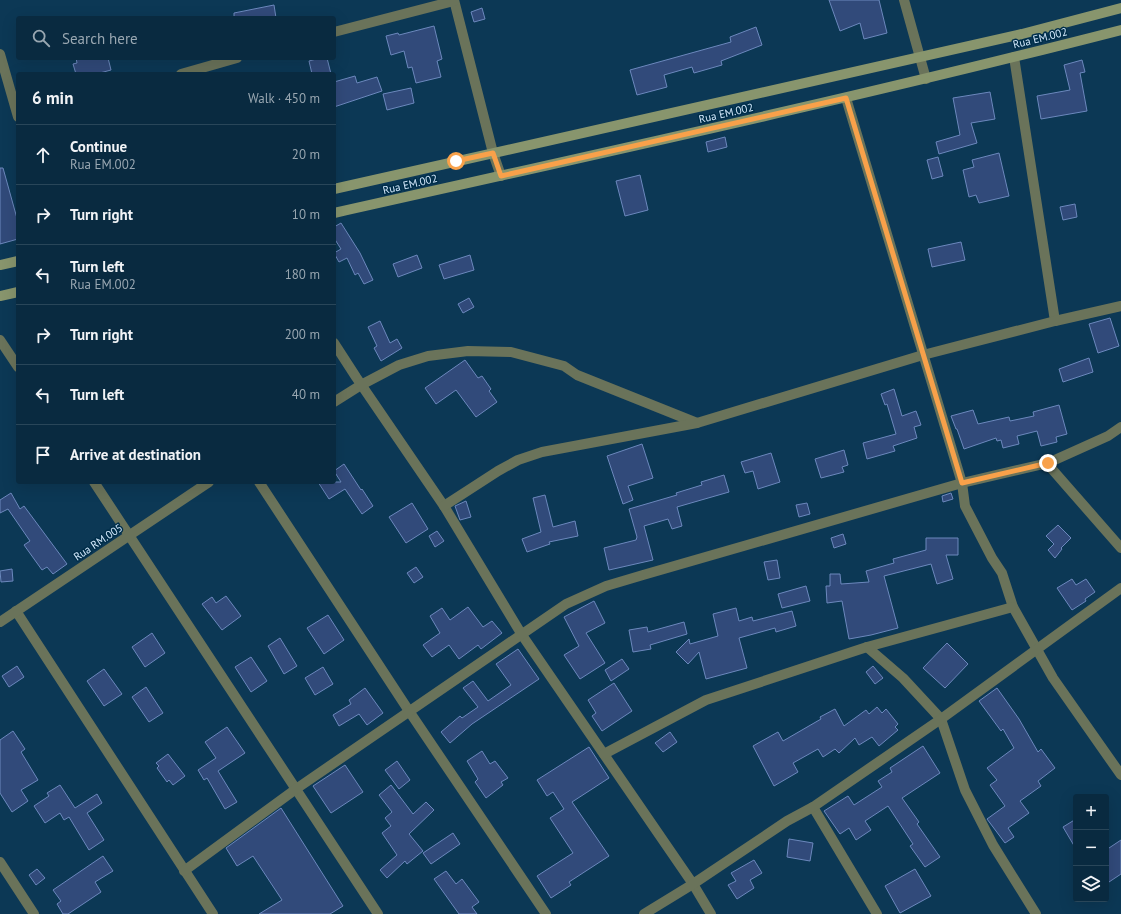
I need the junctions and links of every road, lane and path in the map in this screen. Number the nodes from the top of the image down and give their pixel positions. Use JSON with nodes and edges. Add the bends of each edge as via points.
{"nodes":[{"id":1,"x":904,"y":0,"type":"edge"},
{"id":2,"x":454,"y":1,"type":"edge"},
{"id":3,"x":1121,"y":8,"type":"edge"},
{"id":4,"x":1121,"y":30,"type":"edge"},
{"id":5,"x":336,"y":31,"type":"edge"},
{"id":6,"x":0,"y":54,"type":"edge"},
{"id":7,"x":920,"y":57,"type":"junction"},
{"id":8,"x":1014,"y":57,"type":"junction"},
{"id":9,"x":230,"y":60,"type":"edge"},
{"id":10,"x":188,"y":72,"type":"edge"},
{"id":11,"x":926,"y":79,"type":"junction"},
{"id":12,"x":846,"y":98,"type":"junction"},
{"id":13,"x":16,"y":110,"type":"edge"},
{"id":14,"x":493,"y":153,"type":"junction"},
{"id":15,"x":501,"y":176,"type":"junction"},
{"id":16,"x":336,"y":189,"type":"edge"},
{"id":17,"x":336,"y":213,"type":"edge"},
{"id":18,"x":16,"y":261,"type":"edge"},
{"id":19,"x":0,"y":265,"type":"edge"},
{"id":20,"x":16,"y":292,"type":"edge"},
{"id":21,"x":0,"y":296,"type":"edge"},
{"id":22,"x":1121,"y":306,"type":"edge"},
{"id":23,"x":1054,"y":320,"type":"junction"},
{"id":24,"x":0,"y":340,"type":"edge"},
{"id":25,"x":336,"y":346,"type":"edge"},
{"id":26,"x":923,"y":355,"type":"junction"},
{"id":27,"x":16,"y":364,"type":"edge"},
{"id":28,"x":361,"y":385,"type":"junction"},
{"id":29,"x":336,"y":401,"type":"edge"},
{"id":30,"x":697,"y":423,"type":"junction"},
{"id":31,"x":1121,"y":428,"type":"edge"},
{"id":32,"x":1048,"y":463,"type":"junction"},
{"id":33,"x":962,"y":483,"type":"junction"},
{"id":34,"x":95,"y":484,"type":"edge"},
{"id":35,"x":206,"y":484,"type":"edge"},
{"id":36,"x":260,"y":484,"type":"edge"},
{"id":37,"x":444,"y":506,"type":"junction"},
{"id":38,"x":129,"y":536,"type":"junction"},
{"id":39,"x":1121,"y":548,"type":"edge"},
{"id":40,"x":1121,"y":588,"type":"edge"},
{"id":41,"x":1013,"y":607,"type":"junction"},
{"id":42,"x":16,"y":611,"type":"junction"},
{"id":43,"x":0,"y":622,"type":"edge"},
{"id":44,"x":522,"y":635,"type":"junction"},
{"id":45,"x":867,"y":647,"type":"junction"},
{"id":46,"x":1037,"y":650,"type":"junction"},
{"id":47,"x":409,"y":711,"type":"junction"},
{"id":48,"x":941,"y":719,"type":"junction"},
{"id":49,"x":604,"y":754,"type":"junction"},
{"id":50,"x":1121,"y":775,"type":"edge"},
{"id":51,"x":296,"y":789,"type":"junction"},
{"id":52,"x":813,"y":807,"type":"junction"},
{"id":53,"x":0,"y":862,"type":"edge"},
{"id":54,"x":184,"y":871,"type":"junction"},
{"id":55,"x":694,"y":884,"type":"junction"},
{"id":56,"x":34,"y":914,"type":"edge"},
{"id":57,"x":213,"y":914,"type":"edge"},
{"id":58,"x":378,"y":914,"type":"edge"},
{"id":59,"x":546,"y":914,"type":"edge"},
{"id":60,"x":644,"y":914,"type":"edge"},
{"id":61,"x":711,"y":914,"type":"edge"},
{"id":62,"x":877,"y":914,"type":"edge"},
{"id":63,"x":1036,"y":914,"type":"edge"}],
"edges":[{"from":1,"to":7,"type":"street"},
{"from":2,"to":5,"type":"street"},
{"from":2,"to":14,"type":"street"},
{"from":3,"to":7,"type":"street","name":"Rua EM.002"},
{"from":4,"to":8,"type":"street","name":"Rua EM.002"},
{"from":6,"to":13,"type":"street"},
{"from":7,"to":11,"type":"street"},
{"from":7,"to":14,"type":"street","name":"Rua EM.002"},
{"from":8,"to":11,"type":"street","name":"Rua EM.002"},
{"from":8,"to":23,"type":"street"},
{"from":9,"to":10,"type":"street"},
{"from":11,"to":12,"type":"street","name":"Rua EM.002"},
{"from":12,"to":15,"type":"street","name":"Rua EM.002"},
{"from":12,"to":26,"type":"street"},
{"from":14,"to":15,"type":"street"},
{"from":14,"to":16,"type":"street","name":"Rua EM.002"},
{"from":15,"to":17,"type":"street","name":"Rua EM.002"},
{"from":18,"to":19,"type":"street"},
{"from":20,"to":21,"type":"street"},
{"from":22,"to":23,"type":"street"},
{"from":23,"to":26,"type":"street"},
{"from":24,"to":27,"type":"street"},
{"from":25,"to":28,"type":"street"},
{"from":26,"to":30,"type":"street"},
{"from":26,"to":33,"type":"street"},
{"from":28,"to":29,"type":"street"},
{"from":28,"to":30,"type":"street","via":[[399,365],[428,356],[468,351],[511,352],[564,366],[577,375]]},
{"from":28,"to":37,"type":"street"},
{"from":30,"to":37,"type":"street","via":[[542,452],[518,460],[498,471]]},
{"from":31,"to":32,"type":"street"},
{"from":32,"to":33,"type":"street"},
{"from":32,"to":39,"type":"street"},
{"from":33,"to":41,"type":"street","via":[[965,506],[1002,573]]},
{"from":33,"to":44,"type":"street","via":[[606,586],[566,604]]},
{"from":34,"to":38,"type":"street"},
{"from":35,"to":38,"type":"street","name":"Rua RM.005"},
{"from":36,"to":47,"type":"street"},
{"from":37,"to":44,"type":"street"},
{"from":38,"to":42,"type":"street","name":"Rua RM.005"},
{"from":38,"to":51,"type":"street"},
{"from":40,"to":46,"type":"street"},
{"from":41,"to":45,"type":"street"},
{"from":41,"to":46,"type":"street"},
{"from":42,"to":43,"type":"street","name":"Rua RM.005"},
{"from":42,"to":54,"type":"street"},
{"from":44,"to":47,"type":"street"},
{"from":44,"to":49,"type":"street"},
{"from":45,"to":48,"type":"street","via":[[903,678]]},
{"from":45,"to":49,"type":"street","via":[[706,700]]},
{"from":46,"to":48,"type":"street"},
{"from":46,"to":50,"type":"street","via":[[1053,678]]},
{"from":47,"to":51,"type":"street"},
{"from":47,"to":59,"type":"street"},
{"from":48,"to":52,"type":"street"},
{"from":48,"to":63,"type":"street","via":[[965,790],[993,845]]},
{"from":49,"to":55,"type":"street"},
{"from":51,"to":54,"type":"street"},
{"from":51,"to":58,"type":"street"},
{"from":52,"to":55,"type":"street","via":[[787,821]]},
{"from":52,"to":62,"type":"street"},
{"from":53,"to":56,"type":"street"},
{"from":54,"to":57,"type":"street"},
{"from":55,"to":60,"type":"street"},
{"from":55,"to":61,"type":"street"}]}
